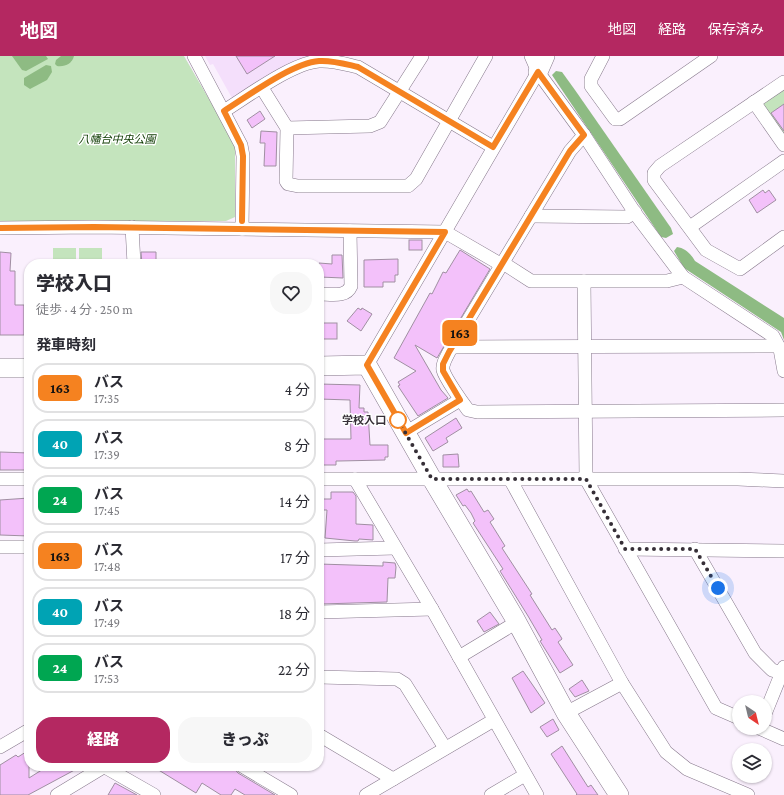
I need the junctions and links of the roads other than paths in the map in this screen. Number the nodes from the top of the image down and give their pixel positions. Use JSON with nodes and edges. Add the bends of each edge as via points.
{"nodes":[{"id":1,"x":194,"y":56,"type":"edge"},
{"id":2,"x":422,"y":56,"type":"edge"},
{"id":3,"x":486,"y":56,"type":"edge"},
{"id":4,"x":603,"y":56,"type":"edge"},
{"id":5,"x":711,"y":56,"type":"edge"},
{"id":6,"x":538,"y":61,"type":"edge"},
{"id":7,"x":784,"y":82,"type":"edge"},
{"id":8,"x":262,"y":88,"type":"junction"},
{"id":9,"x":400,"y":92,"type":"junction"},
{"id":10,"x":754,"y":102,"type":"junction"},
{"id":11,"x":224,"y":111,"type":"junction"},
{"id":12,"x":450,"y":121,"type":"junction"},
{"id":13,"x":287,"y":128,"type":"junction"},
{"id":14,"x":584,"y":135,"type":"junction"},
{"id":15,"x":784,"y":145,"type":"edge"},
{"id":16,"x":493,"y":147,"type":"junction"},
{"id":17,"x":784,"y":161,"type":"edge"},
{"id":18,"x":635,"y":212,"type":"junction"},
{"id":19,"x":531,"y":216,"type":"junction"},
{"id":20,"x":690,"y":227,"type":"junction"},
{"id":21,"x":0,"y":228,"type":"edge"},
{"id":22,"x":132,"y":228,"type":"junction"},
{"id":23,"x":242,"y":229,"type":"junction"},
{"id":24,"x":350,"y":231,"type":"junction"},
{"id":25,"x":445,"y":232,"type":"junction"},
{"id":26,"x":784,"y":237,"type":"edge"},
{"id":27,"x":134,"y":259,"type":"edge"},
{"id":28,"x":503,"y":264,"type":"junction"},
{"id":29,"x":683,"y":277,"type":"junction"},
{"id":30,"x":584,"y":281,"type":"junction"},
{"id":31,"x":324,"y":294,"type":"edge"},
{"id":32,"x":585,"y":346,"type":"junction"},
{"id":33,"x":778,"y":346,"type":"junction"},
{"id":34,"x":452,"y":347,"type":"junction"},
{"id":35,"x":367,"y":365,"type":"junction"},
{"id":36,"x":324,"y":366,"type":"edge"},
{"id":37,"x":0,"y":368,"type":"edge"},
{"id":38,"x":24,"y":368,"type":"edge"},
{"id":39,"x":784,"y":371,"type":"edge"},
{"id":40,"x":460,"y":400,"type":"junction"},
{"id":41,"x":585,"y":410,"type":"junction"},
{"id":42,"x":784,"y":410,"type":"edge"},
{"id":43,"x":406,"y":433,"type":"junction"},
{"id":44,"x":0,"y":479,"type":"edge"},
{"id":45,"x":24,"y":479,"type":"edge"},
{"id":46,"x":324,"y":479,"type":"edge"},
{"id":47,"x":355,"y":479,"type":"junction"},
{"id":48,"x":432,"y":479,"type":"junction"},
{"id":49,"x":510,"y":479,"type":"junction"},
{"id":50,"x":586,"y":479,"type":"junction"},
{"id":51,"x":784,"y":481,"type":"edge"},
{"id":52,"x":0,"y":547,"type":"edge"},
{"id":53,"x":24,"y":547,"type":"edge"},
{"id":54,"x":395,"y":548,"type":"junction"},
{"id":55,"x":625,"y":549,"type":"junction"},
{"id":56,"x":695,"y":549,"type":"junction"},
{"id":57,"x":324,"y":550,"type":"edge"},
{"id":58,"x":784,"y":551,"type":"edge"},
{"id":59,"x":432,"y":609,"type":"junction"},
{"id":60,"x":324,"y":612,"type":"edge"},
{"id":61,"x":517,"y":622,"type":"junction"},
{"id":62,"x":459,"y":657,"type":"junction"},
{"id":63,"x":783,"y":670,"type":"edge"},
{"id":64,"x":324,"y":677,"type":"edge"},
{"id":65,"x":622,"y":683,"type":"junction"},
{"id":66,"x":772,"y":697,"type":"edge"},
{"id":67,"x":566,"y":713,"type":"junction"},
{"id":68,"x":732,"y":715,"type":"edge"},
{"id":69,"x":494,"y":720,"type":"junction"},
{"id":70,"x":24,"y":733,"type":"edge"},
{"id":71,"x":772,"y":734,"type":"edge"},
{"id":72,"x":324,"y":738,"type":"edge"},
{"id":73,"x":784,"y":739,"type":"edge"},
{"id":74,"x":0,"y":747,"type":"edge"},
{"id":75,"x":445,"y":748,"type":"junction"},
{"id":76,"x":98,"y":771,"type":"edge"},
{"id":77,"x":112,"y":771,"type":"edge"},
{"id":78,"x":250,"y":771,"type":"edge"},
{"id":79,"x":525,"y":775,"type":"junction"},
{"id":80,"x":392,"y":779,"type":"junction"},
{"id":81,"x":57,"y":795,"type":"edge"},
{"id":82,"x":154,"y":795,"type":"edge"},
{"id":83,"x":291,"y":795,"type":"edge"},
{"id":84,"x":366,"y":795,"type":"edge"},
{"id":85,"x":491,"y":795,"type":"edge"},
{"id":86,"x":537,"y":795,"type":"edge"},
{"id":87,"x":619,"y":795,"type":"edge"},
{"id":88,"x":748,"y":795,"type":"edge"}],
"edges":[{"from":1,"to":11,"type":"street"},
{"from":2,"to":9,"type":"street"},
{"from":3,"to":12,"type":"street"},
{"from":4,"to":5,"type":"street","via":[[591,79],[591,86],[615,119],[620,119]]},
{"from":6,"to":14,"type":"street"},
{"from":6,"to":16,"type":"street"},
{"from":7,"to":10,"type":"street"},
{"from":8,"to":9,"type":"street","via":[[295,68],[318,61],[335,61],[358,67]]},
{"from":8,"to":11,"type":"street"},
{"from":8,"to":13,"type":"street"},
{"from":9,"to":12,"type":"street"},
{"from":9,"to":13,"type":"street","via":[[380,122],[375,124]]},
{"from":10,"to":15,"type":"street"},
{"from":10,"to":20,"type":"street","via":[[660,166],[654,173],[654,180]]},
{"from":11,"to":23,"type":"street","via":[[241,145],[243,156]]},
{"from":12,"to":13,"type":"street","via":[[416,179],[408,186],[291,186],[286,181]]},
{"from":12,"to":16,"type":"street"},
{"from":14,"to":18,"type":"street"},
{"from":14,"to":19,"type":"street","via":[[570,151]]},
{"from":16,"to":25,"type":"street"},
{"from":17,"to":20,"type":"street"},
{"from":18,"to":19,"type":"street","via":[[627,217]]},
{"from":18,"to":29,"type":"street"},
{"from":19,"to":28,"type":"street"},
{"from":20,"to":26,"type":"street","via":[[706,250],[740,268]]},
{"from":21,"to":22,"type":"street"},
{"from":22,"to":23,"type":"street"},
{"from":22,"to":27,"type":"street"},
{"from":23,"to":24,"type":"street"},
{"from":24,"to":25,"type":"street"},
{"from":24,"to":31,"type":"street","via":[[349,291],[345,294]]},
{"from":25,"to":28,"type":"street"},
{"from":25,"to":35,"type":"street"},
{"from":28,"to":30,"type":"street","via":[[531,281]]},
{"from":28,"to":34,"type":"street"},
{"from":29,"to":30,"type":"street","via":[[667,281]]},
{"from":29,"to":33,"type":"street","via":[[773,336]]},
{"from":30,"to":32,"type":"street"},
{"from":32,"to":33,"type":"street"},
{"from":32,"to":34,"type":"street"},
{"from":32,"to":41,"type":"street"},
{"from":33,"to":39,"type":"street"},
{"from":34,"to":40,"type":"street","via":[[443,364],[443,371]]},
{"from":35,"to":36,"type":"street"},
{"from":35,"to":43,"type":"street"},
{"from":37,"to":38,"type":"street"},
{"from":40,"to":41,"type":"street","via":[[468,410],[477,412]]},
{"from":40,"to":43,"type":"street"},
{"from":41,"to":42,"type":"street"},
{"from":41,"to":50,"type":"street"},
{"from":43,"to":48,"type":"street"},
{"from":44,"to":45,"type":"street"},
{"from":46,"to":47,"type":"street"},
{"from":47,"to":48,"type":"street"},
{"from":47,"to":54,"type":"street"},
{"from":48,"to":49,"type":"street"},
{"from":48,"to":61,"type":"street"},
{"from":49,"to":50,"type":"street"},
{"from":49,"to":65,"type":"street"},
{"from":50,"to":51,"type":"street"},
{"from":50,"to":55,"type":"street"},
{"from":52,"to":53,"type":"street"},
{"from":54,"to":57,"type":"street"},
{"from":54,"to":59,"type":"street"},
{"from":55,"to":56,"type":"street"},
{"from":55,"to":68,"type":"street","via":[[716,708]]},
{"from":56,"to":58,"type":"street"},
{"from":56,"to":63,"type":"street","via":[[755,653],[772,670]]},
{"from":59,"to":60,"type":"street"},
{"from":59,"to":62,"type":"street"},
{"from":61,"to":62,"type":"street"},
{"from":61,"to":67,"type":"street"},
{"from":62,"to":69,"type":"street"},
{"from":63,"to":66,"type":"street"},
{"from":64,"to":75,"type":"street","via":[[397,679],[405,684]]},
{"from":65,"to":67,"type":"street"},
{"from":65,"to":88,"type":"street","via":[[666,752],[687,769]]},
{"from":67,"to":87,"type":"street"},
{"from":69,"to":75,"type":"street"},
{"from":69,"to":79,"type":"street"},
{"from":70,"to":74,"type":"street"},
{"from":71,"to":73,"type":"street"},
{"from":72,"to":80,"type":"street"},
{"from":75,"to":80,"type":"street"},
{"from":76,"to":81,"type":"street"},
{"from":77,"to":82,"type":"street"},
{"from":78,"to":83,"type":"street"},
{"from":79,"to":85,"type":"street"},
{"from":79,"to":86,"type":"street"},
{"from":80,"to":84,"type":"street"}]}
